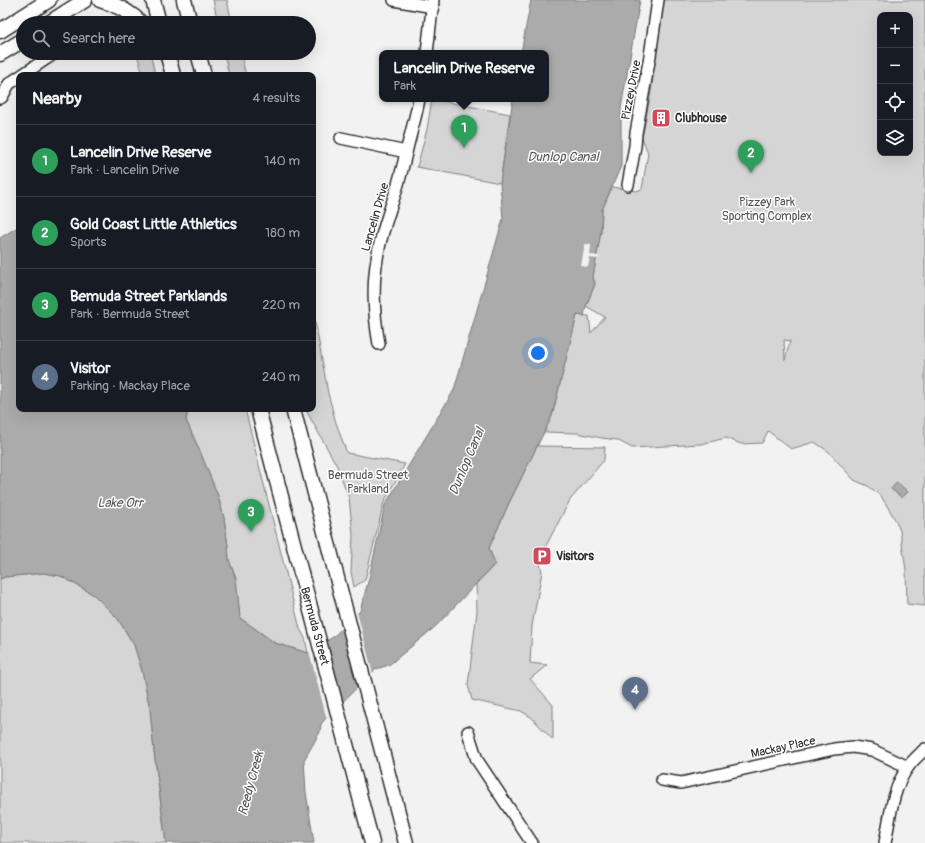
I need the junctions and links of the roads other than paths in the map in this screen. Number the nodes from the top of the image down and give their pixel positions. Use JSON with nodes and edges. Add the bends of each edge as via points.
{"nodes":[{"id":1,"x":49,"y":0,"type":"edge"},
{"id":2,"x":86,"y":0,"type":"edge"},
{"id":3,"x":100,"y":0,"type":"edge"},
{"id":4,"x":153,"y":0,"type":"edge"},
{"id":5,"x":394,"y":0,"type":"edge"},
{"id":6,"x":658,"y":0,"type":"edge"},
{"id":7,"x":185,"y":1,"type":"edge"},
{"id":8,"x":433,"y":4,"type":"edge"},
{"id":9,"x":24,"y":16,"type":"edge"},
{"id":10,"x":60,"y":16,"type":"edge"},
{"id":11,"x":133,"y":16,"type":"edge"},
{"id":12,"x":157,"y":16,"type":"edge"},
{"id":13,"x":188,"y":16,"type":"edge"},
{"id":14,"x":16,"y":22,"type":"edge"},
{"id":15,"x":0,"y":32,"type":"edge"},
{"id":16,"x":16,"y":44,"type":"edge"},
{"id":17,"x":427,"y":50,"type":"edge"},
{"id":18,"x":0,"y":54,"type":"edge"},
{"id":19,"x":44,"y":60,"type":"edge"},
{"id":20,"x":169,"y":60,"type":"edge"},
{"id":21,"x":200,"y":60,"type":"edge"},
{"id":22,"x":26,"y":72,"type":"edge"},
{"id":23,"x":171,"y":72,"type":"edge"},
{"id":24,"x":203,"y":72,"type":"edge"},
{"id":25,"x":16,"y":79,"type":"edge"},
{"id":26,"x":0,"y":98,"type":"edge"},
{"id":27,"x":418,"y":102,"type":"edge"},
{"id":28,"x":341,"y":138,"type":"dead end"},
{"id":29,"x":406,"y":152,"type":"junction"},
{"id":30,"x":628,"y":185,"type":"dead end"},
{"id":31,"x":379,"y":344,"type":"dead end"},
{"id":32,"x":259,"y":412,"type":"edge"},
{"id":33,"x":294,"y":412,"type":"edge"},
{"id":34,"x":468,"y":732,"type":"dead end"},
{"id":35,"x":925,"y":749,"type":"edge"},
{"id":36,"x":908,"y":767,"type":"junction"},
{"id":37,"x":662,"y":780,"type":"dead end"},
{"id":38,"x":372,"y":843,"type":"edge"},
{"id":39,"x":406,"y":843,"type":"edge"},
{"id":40,"x":532,"y":843,"type":"edge"},
{"id":41,"x":885,"y":843,"type":"edge"}],
"edges":[{"from":1,"to":9,"type":"main road"},
{"from":2,"to":10,"type":"main road"},
{"from":3,"to":11,"type":"main road"},
{"from":4,"to":12,"type":"main road"},
{"from":5,"to":8,"type":"street"},
{"from":6,"to":30,"type":"street","name":"Pizzey Drive"},
{"from":7,"to":13,"type":"main road"},
{"from":8,"to":17,"type":"street"},
{"from":14,"to":15,"type":"main road"},
{"from":16,"to":18,"type":"main road"},
{"from":19,"to":22,"type":"street"},
{"from":20,"to":23,"type":"main road"},
{"from":21,"to":24,"type":"main road"},
{"from":25,"to":26,"type":"street","via":[[9,84]]},
{"from":27,"to":29,"type":"street","name":"Lancelin Drive"},
{"from":28,"to":29,"type":"street"},
{"from":29,"to":31,"type":"street","name":"Lancelin Drive","via":[[376,259],[374,299]]},
{"from":32,"to":38,"type":"main road","name":"Bermuda Street"},
{"from":33,"to":39,"type":"main road"},
{"from":34,"to":40,"type":"street","via":[[477,760]]},
{"from":35,"to":36,"type":"street"},
{"from":36,"to":37,"type":"street","name":"Mackay Place","via":[[872,750],[853,747],[680,783]]},
{"from":36,"to":41,"type":"street","via":[[895,795]]}]}
